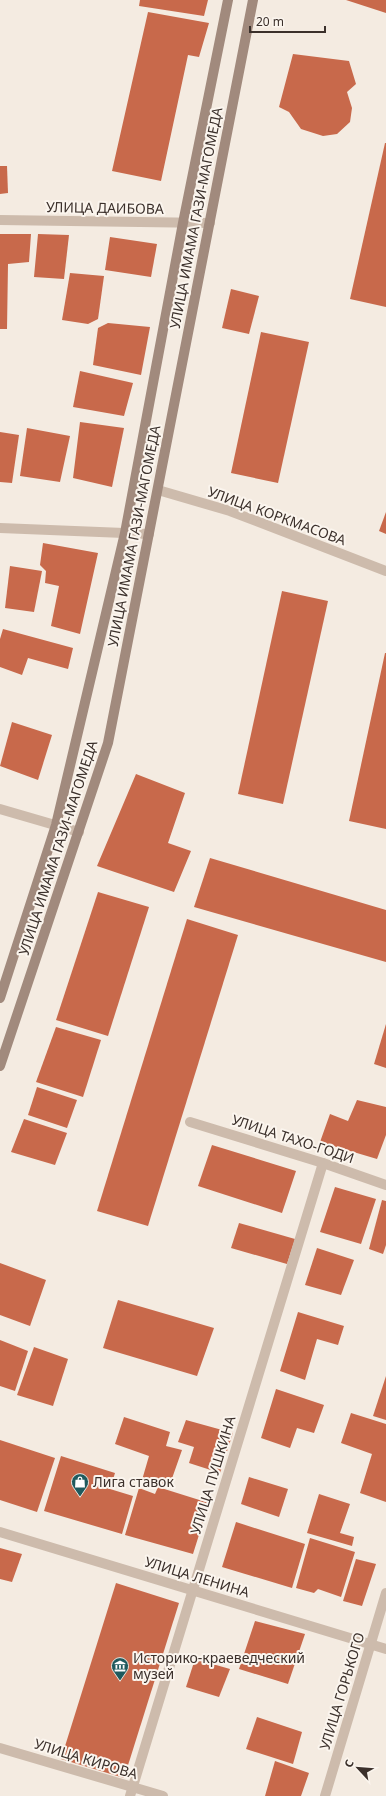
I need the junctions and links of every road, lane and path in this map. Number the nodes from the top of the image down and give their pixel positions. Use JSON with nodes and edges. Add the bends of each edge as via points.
{"nodes":[{"id":1,"x":228,"y":0,"type":"edge"},
{"id":2,"x":253,"y":0,"type":"edge"},
{"id":3,"x":0,"y":220,"type":"edge"},
{"id":4,"x":184,"y":223,"type":"junction"},
{"id":5,"x":210,"y":223,"type":"junction"},
{"id":6,"x":158,"y":490,"type":"junction"},
{"id":7,"x":0,"y":528,"type":"edge"},
{"id":8,"x":125,"y":533,"type":"junction"},
{"id":9,"x":149,"y":534,"type":"junction"},
{"id":10,"x":386,"y":571,"type":"edge"},
{"id":11,"x":0,"y":809,"type":"edge"},
{"id":12,"x":56,"y":825,"type":"junction"},
{"id":13,"x":79,"y":832,"type":"junction"},
{"id":14,"x":0,"y":998,"type":"edge"},
{"id":15,"x":0,"y":1066,"type":"edge"},
{"id":16,"x":190,"y":1122,"type":"dead end"},
{"id":17,"x":323,"y":1163,"type":"junction"},
{"id":18,"x":386,"y":1185,"type":"edge"},
{"id":19,"x":0,"y":1532,"type":"edge"},
{"id":20,"x":193,"y":1591,"type":"junction"},
{"id":21,"x":386,"y":1593,"type":"edge"},
{"id":22,"x":371,"y":1645,"type":"junction"},
{"id":23,"x":386,"y":1649,"type":"edge"},
{"id":24,"x":0,"y":1748,"type":"edge"},
{"id":25,"x":131,"y":1792,"type":"edge"},
{"id":26,"x":163,"y":1796,"type":"edge"},
{"id":27,"x":325,"y":1796,"type":"edge"}],
"edges":[{"from":1,"to":4,"type":"main road"},
{"from":2,"to":5,"type":"main road","name":"УЛИЦА ИМАМА ГАЗИ-МАГОМЕДА"},
{"from":3,"to":4,"type":"street","name":"УЛИЦА ДАИБОВА"},
{"from":4,"to":5,"type":"street","name":"УЛИЦА ДАИБОВА"},
{"from":4,"to":8,"type":"main road"},
{"from":5,"to":6,"type":"main road","name":"УЛИЦА ИМАМА ГАЗИ-МАГОМЕДА"},
{"from":6,"to":9,"type":"main road","name":"УЛИЦА ИМАМА ГАЗИ-МАГОМЕДА"},
{"from":6,"to":10,"type":"street","name":"УЛИЦА КОРКМАСОВА","via":[[230,512]]},
{"from":7,"to":8,"type":"street"},
{"from":8,"to":9,"type":"street"},
{"from":8,"to":12,"type":"main road"},
{"from":9,"to":13,"type":"main road","name":"УЛИЦА ИМАМА ГАЗИ-МАГОМЕДА","via":[[108,743]]},
{"from":11,"to":12,"type":"street"},
{"from":12,"to":13,"type":"street"},
{"from":12,"to":14,"type":"main road"},
{"from":13,"to":15,"type":"main road","name":"УЛИЦА ИМАМА ГАЗИ-МАГОМЕДА"},
{"from":16,"to":17,"type":"street","name":"УЛИЦА ТАХО-ГОДИ"},
{"from":17,"to":18,"type":"street","name":"УЛИЦА ТАХО-ГОДИ"},
{"from":17,"to":20,"type":"street","name":"УЛИЦА ПУШКИНА"},
{"from":19,"to":20,"type":"street","name":"УЛИЦА ЛЕНИНА"},
{"from":20,"to":22,"type":"street","name":"УЛИЦА ЛЕНИНА"},
{"from":20,"to":25,"type":"street","name":"УЛИЦА ПУШКИНА"},
{"from":21,"to":22,"type":"street","name":"УЛИЦА ГОРЬКОГО"},
{"from":22,"to":23,"type":"street","name":"УЛИЦА ЛЕНИНА"},
{"from":22,"to":27,"type":"street","name":"УЛИЦА ГОРЬКОГО"},
{"from":24,"to":25,"type":"street","name":"УЛИЦА КИРОВА"},
{"from":25,"to":26,"type":"street","name":"УЛИЦА КИРОВА"}]}
